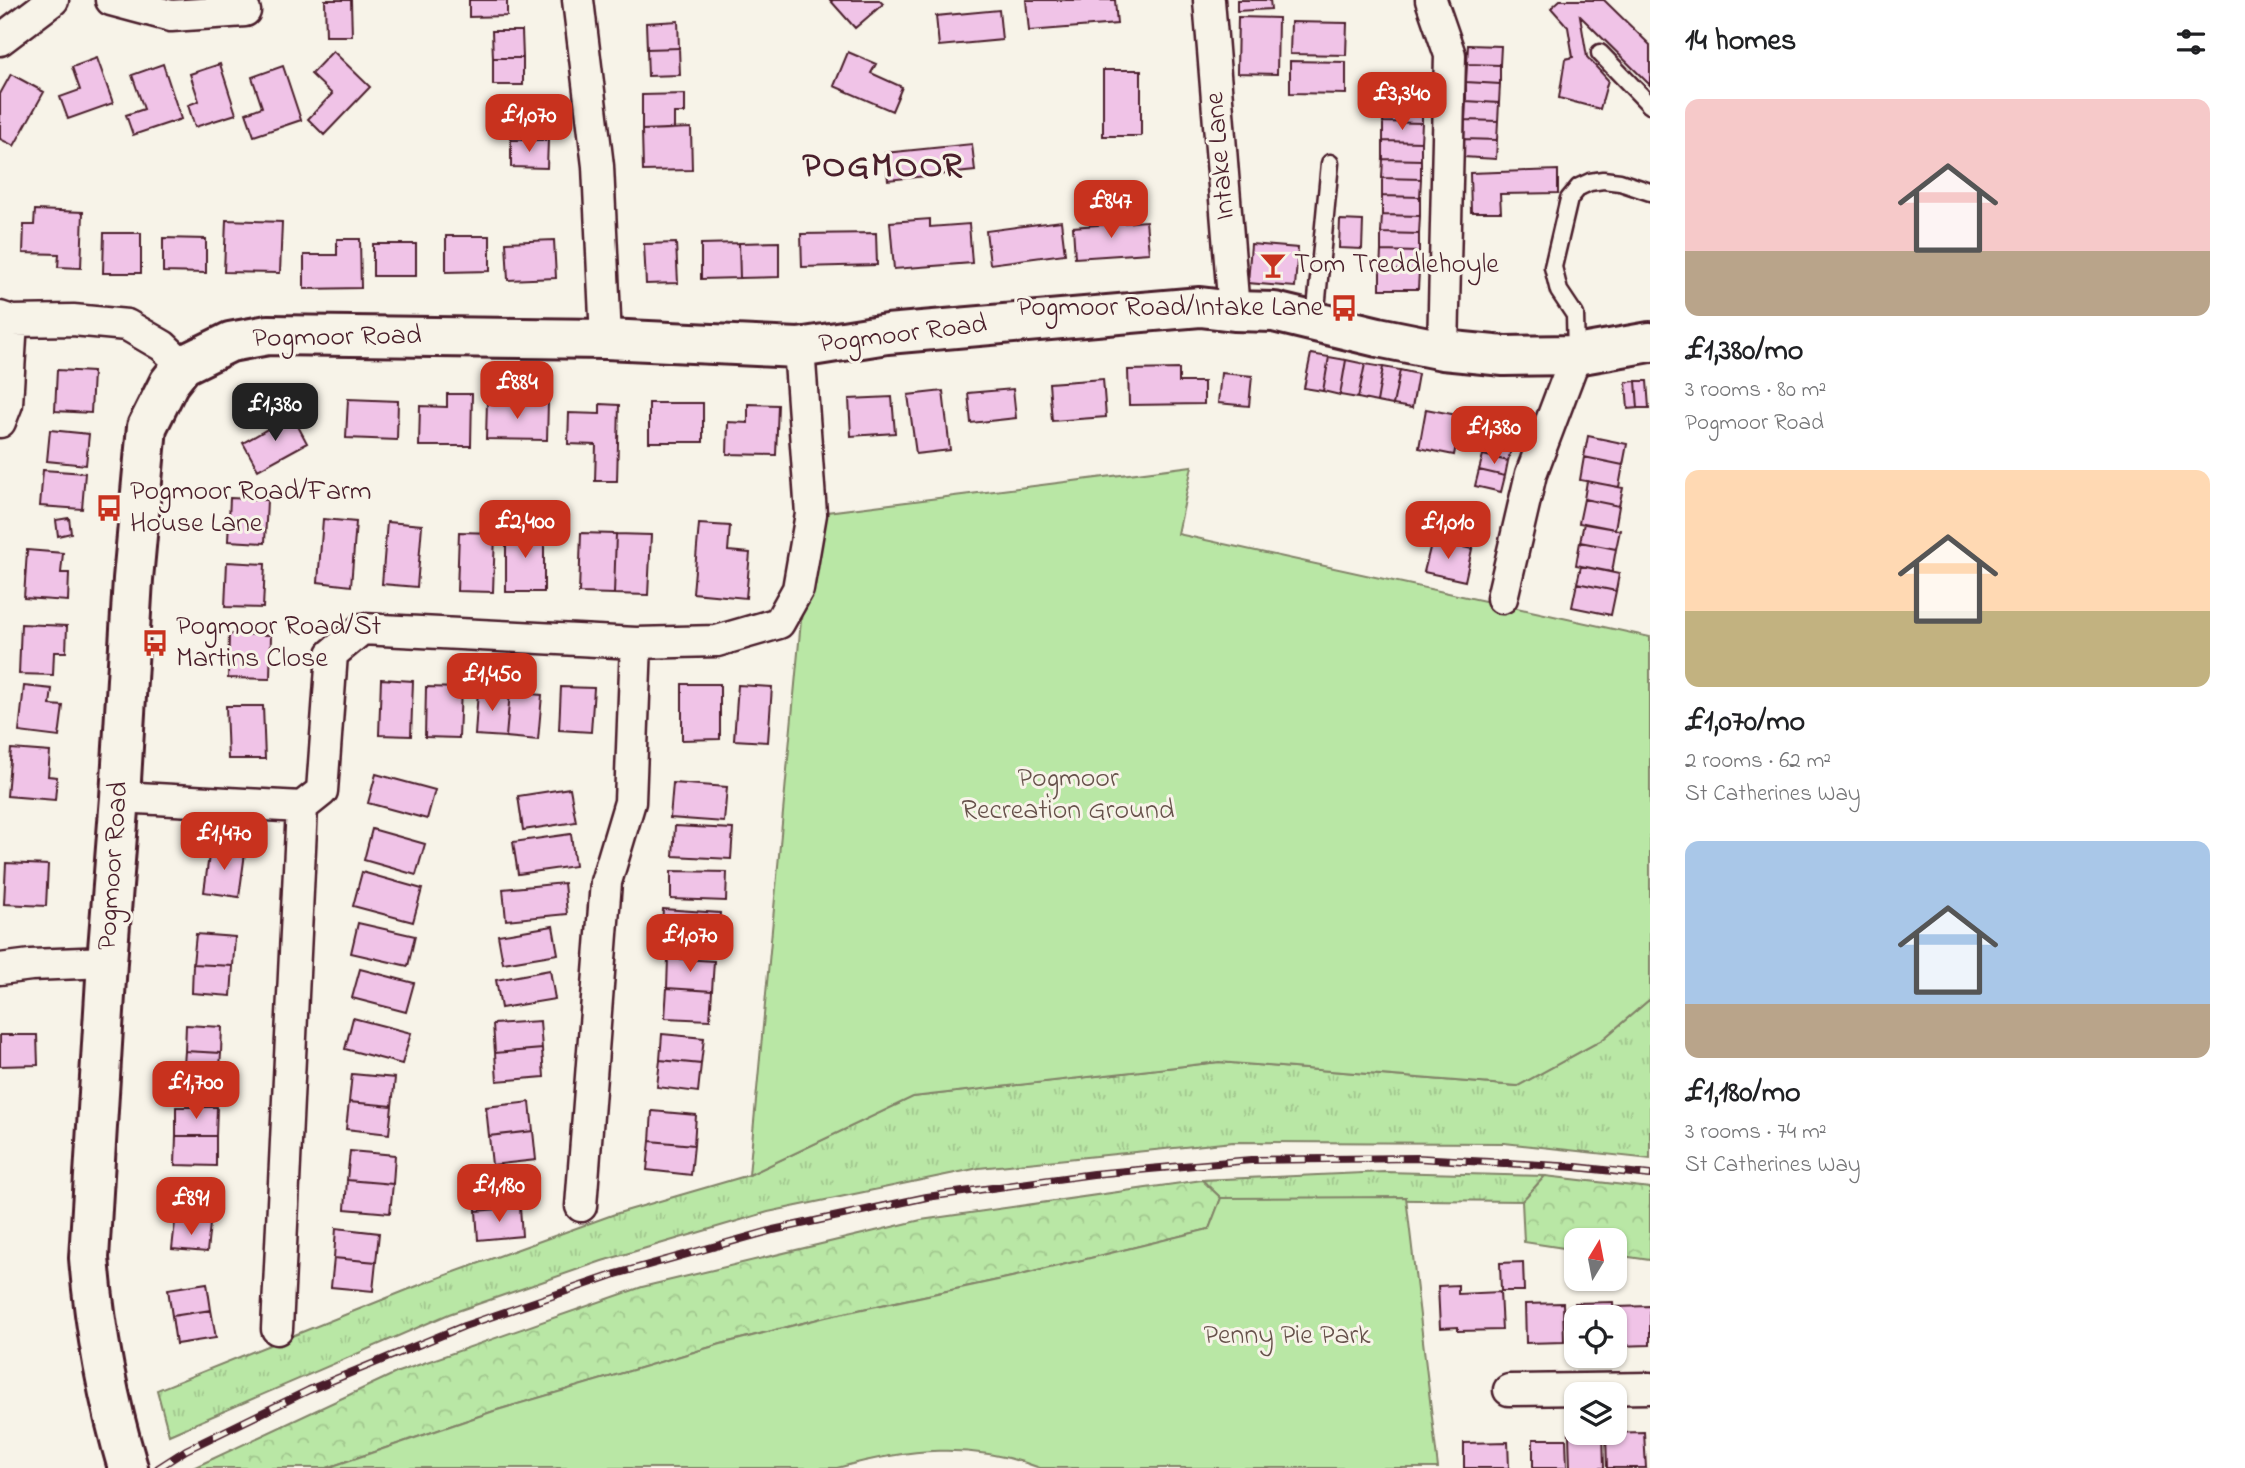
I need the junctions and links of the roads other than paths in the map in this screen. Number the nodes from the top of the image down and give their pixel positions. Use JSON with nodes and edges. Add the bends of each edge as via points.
{"nodes":[{"id":1,"x":53,"y":0,"type":"edge"},
{"id":2,"x":111,"y":0,"type":"edge"},
{"id":3,"x":578,"y":0,"type":"edge"},
{"id":4,"x":1209,"y":0,"type":"edge"},
{"id":5,"x":1432,"y":0,"type":"edge"},
{"id":6,"x":245,"y":11,"type":"dead end"},
{"id":7,"x":0,"y":40,"type":"edge"},
{"id":8,"x":1600,"y":53,"type":"dead end"},
{"id":9,"x":1650,"y":105,"type":"edge"},
{"id":10,"x":1330,"y":163,"type":"dead end"},
{"id":11,"x":1650,"y":192,"type":"edge"},
{"id":12,"x":1234,"y":311,"type":"junction"},
{"id":13,"x":6,"y":319,"type":"edge"},
{"id":14,"x":1315,"y":320,"type":"junction"},
{"id":15,"x":606,"y":339,"type":"junction"},
{"id":16,"x":1650,"y":342,"type":"edge"},
{"id":17,"x":799,"y":348,"type":"junction"},
{"id":18,"x":1443,"y":350,"type":"junction"},
{"id":19,"x":1576,"y":355,"type":"junction"},
{"id":20,"x":183,"y":365,"type":"junction"},
{"id":21,"x":0,"y":422,"type":"edge"},
{"id":22,"x":1502,"y":598,"type":"dead end"},
{"id":23,"x":636,"y":643,"type":"junction"},
{"id":24,"x":120,"y":797,"type":"junction"},
{"id":25,"x":302,"y":807,"type":"junction"},
{"id":26,"x":107,"y":962,"type":"junction"},
{"id":27,"x":0,"y":969,"type":"edge"},
{"id":28,"x":581,"y":1206,"type":"dead end"},
{"id":29,"x":278,"y":1329,"type":"dead end"},
{"id":30,"x":1650,"y":1388,"type":"edge"},
{"id":31,"x":1509,"y":1390,"type":"dead end"},
{"id":32,"x":128,"y":1468,"type":"edge"}],
"edges":[{"from":1,"to":7,"type":"street"},
{"from":2,"to":6,"type":"street","via":[[171,16]]},
{"from":3,"to":15,"type":"street","via":[[598,166]]},
{"from":4,"to":12,"type":"street","name":"Intake Lane"},
{"from":5,"to":18,"type":"street","via":[[1450,55]]},
{"from":8,"to":9,"type":"lane"},
{"from":10,"to":14,"type":"lane"},
{"from":11,"to":19,"type":"lane","via":[[1603,180],[1579,187],[1569,199],[1553,267],[1559,291],[1574,315]]},
{"from":12,"to":14,"type":"street","name":"Pogmoor Road"},
{"from":12,"to":17,"type":"street","name":"Pogmoor Road","via":[[1199,307],[1068,317],[887,334]]},
{"from":13,"to":20,"type":"street","via":[[127,325],[163,346]]},
{"from":13,"to":21,"type":"street","via":[[7,404]]},
{"from":14,"to":18,"type":"street","name":"Pogmoor Road"},
{"from":15,"to":17,"type":"street","name":"Pogmoor Road"},
{"from":15,"to":20,"type":"street","name":"Pogmoor Road","via":[[268,335],[230,342]]},
{"from":16,"to":19,"type":"street","name":"Pogmoor Road"},
{"from":17,"to":23,"type":"street","via":[[811,514],[798,589],[779,623],[717,641]]},
{"from":18,"to":19,"type":"street","name":"Pogmoor Road","via":[[1504,356]]},
{"from":19,"to":22,"type":"street","via":[[1531,474]]},
{"from":20,"to":24,"type":"street","name":"Pogmoor Road","via":[[147,427]]},
{"from":23,"to":25,"type":"street","via":[[362,629],[332,654],[322,791]]},
{"from":23,"to":28,"type":"street","via":[[630,802],[606,882]]},
{"from":24,"to":25,"type":"street"},
{"from":24,"to":26,"type":"street","name":"Pogmoor Road"},
{"from":25,"to":29,"type":"street"},
{"from":26,"to":27,"type":"street"},
{"from":26,"to":32,"type":"street","name":"Pogmoor Road","via":[[89,1258],[100,1359]]},
{"from":30,"to":31,"type":"street"}]}
